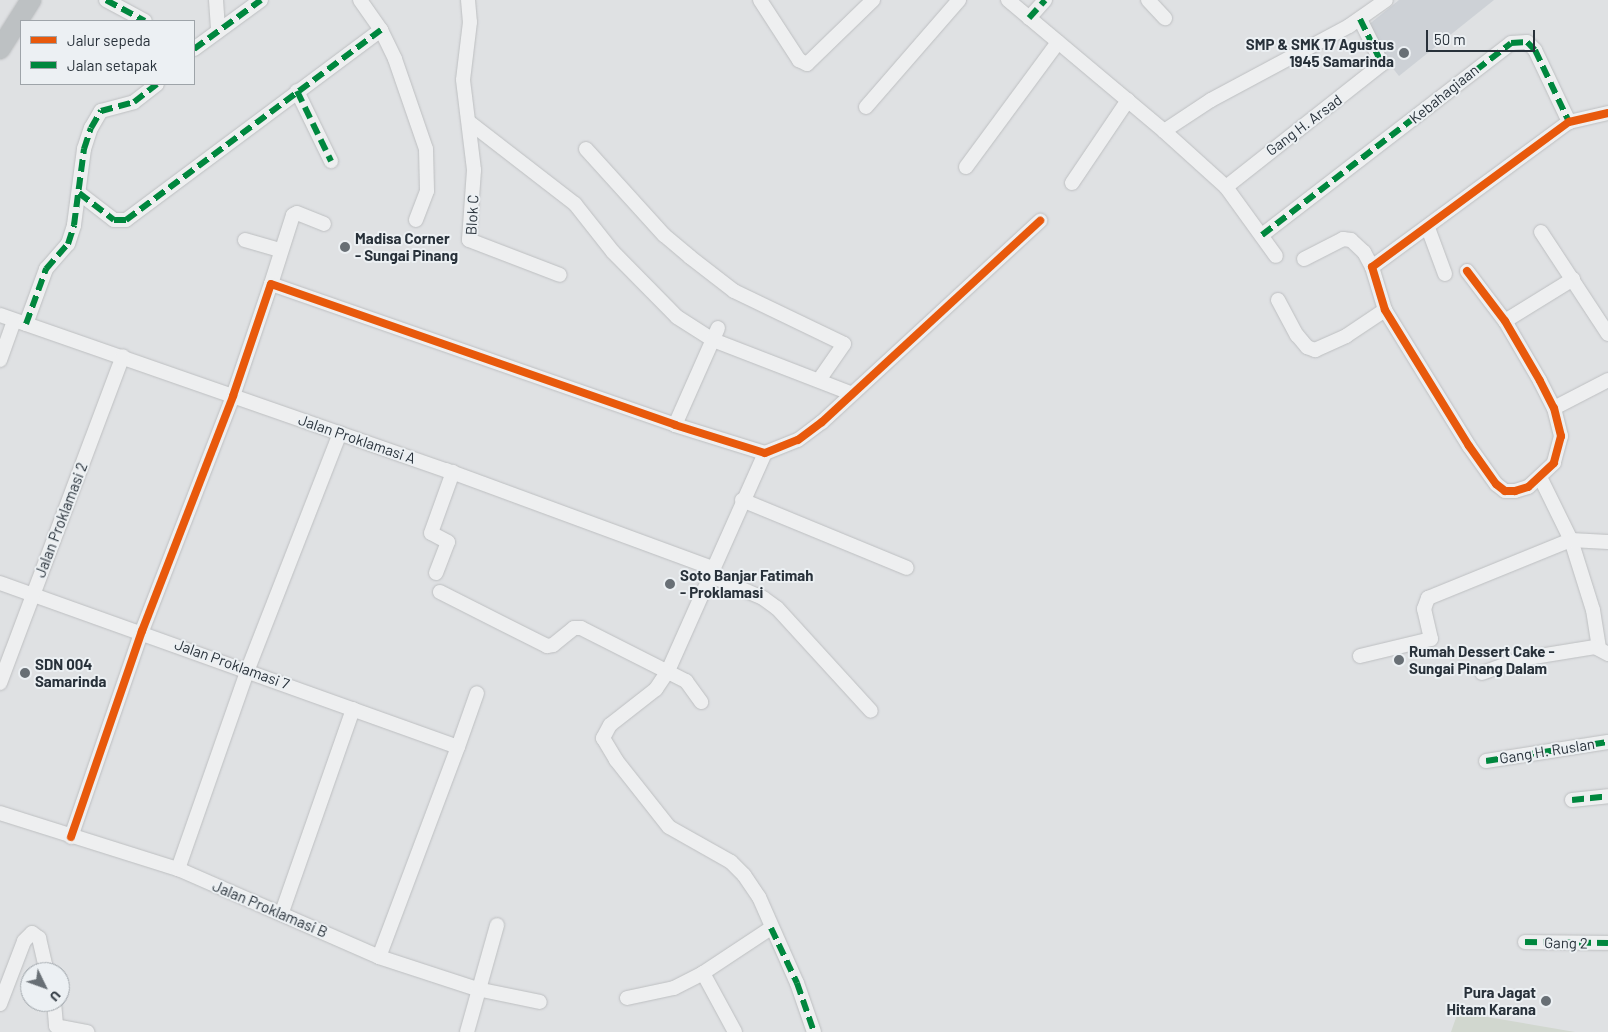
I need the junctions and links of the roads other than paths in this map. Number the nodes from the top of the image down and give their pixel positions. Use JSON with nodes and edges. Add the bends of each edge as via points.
{"nodes":[{"id":1,"x":31,"y":0,"type":"edge"},
{"id":2,"x":106,"y":0,"type":"edge"},
{"id":3,"x":216,"y":0,"type":"edge"},
{"id":4,"x":261,"y":0,"type":"edge"},
{"id":5,"x":360,"y":0,"type":"edge"},
{"id":6,"x":468,"y":0,"type":"edge"},
{"id":7,"x":760,"y":0,"type":"edge"},
{"id":8,"x":873,"y":0,"type":"edge"},
{"id":9,"x":959,"y":0,"type":"edge"},
{"id":10,"x":1008,"y":0,"type":"edge"},
{"id":11,"x":1045,"y":0,"type":"edge"},
{"id":12,"x":1148,"y":0,"type":"edge"},
{"id":13,"x":1386,"y":0,"type":"edge"},
{"id":14,"x":1029,"y":18,"type":"junction"},
{"id":15,"x":1165,"y":18,"type":"dead end"},
{"id":16,"x":1360,"y":19,"type":"junction"},
{"id":17,"x":143,"y":20,"type":"edge"},
{"id":18,"x":218,"y":30,"type":"junction"},
{"id":19,"x":381,"y":30,"type":"junction"},
{"id":20,"x":1058,"y":42,"type":"junction"},
{"id":21,"x":195,"y":48,"type":"edge"},
{"id":22,"x":0,"y":49,"type":"edge"},
{"id":23,"x":156,"y":85,"type":"edge"},
{"id":24,"x":297,"y":91,"type":"junction"},
{"id":25,"x":1128,"y":100,"type":"junction"},
{"id":26,"x":866,"y":108,"type":"dead end"},
{"id":27,"x":1608,"y":112,"type":"edge"},
{"id":28,"x":469,"y":122,"type":"junction"},
{"id":29,"x":1569,"y":122,"type":"junction"},
{"id":30,"x":1164,"y":131,"type":"junction"},
{"id":31,"x":586,"y":149,"type":"dead end"},
{"id":32,"x":331,"y":161,"type":"dead end"},
{"id":33,"x":966,"y":166,"type":"dead end"},
{"id":34,"x":1072,"y":183,"type":"dead end"},
{"id":35,"x":1226,"y":187,"type":"junction"},
{"id":36,"x":79,"y":193,"type":"junction"},
{"id":37,"x":416,"y":220,"type":"dead end"},
{"id":38,"x":1040,"y":221,"type":"dead end"},
{"id":39,"x":324,"y":224,"type":"dead end"},
{"id":40,"x":1428,"y":228,"type":"junction"},
{"id":41,"x":1541,"y":232,"type":"dead end"},
{"id":42,"x":1262,"y":235,"type":"junction"},
{"id":43,"x":245,"y":240,"type":"dead end"},
{"id":44,"x":281,"y":250,"type":"junction"},
{"id":45,"x":1276,"y":256,"type":"dead end"},
{"id":46,"x":1304,"y":259,"type":"dead end"},
{"id":47,"x":1372,"y":267,"type":"junction"},
{"id":48,"x":1467,"y":271,"type":"dead end"},
{"id":49,"x":1445,"y":274,"type":"dead end"},
{"id":50,"x":560,"y":275,"type":"dead end"},
{"id":51,"x":1573,"y":279,"type":"junction"},
{"id":52,"x":271,"y":284,"type":"junction"},
{"id":53,"x":1278,"y":300,"type":"dead end"},
{"id":54,"x":1385,"y":310,"type":"junction"},
{"id":55,"x":0,"y":315,"type":"edge"},
{"id":56,"x":1505,"y":321,"type":"junction"},
{"id":57,"x":20,"y":323,"type":"junction"},
{"id":58,"x":715,"y":334,"type":"junction"},
{"id":59,"x":1608,"y":334,"type":"edge"},
{"id":60,"x":123,"y":356,"type":"junction"},
{"id":61,"x":0,"y":360,"type":"edge"},
{"id":62,"x":820,"y":380,"type":"junction"},
{"id":63,"x":1608,"y":380,"type":"edge"},
{"id":64,"x":850,"y":394,"type":"junction"},
{"id":65,"x":233,"y":396,"type":"junction"},
{"id":66,"x":1554,"y":408,"type":"junction"},
{"id":67,"x":675,"y":425,"type":"junction"},
{"id":68,"x":340,"y":433,"type":"junction"},
{"id":69,"x":765,"y":453,"type":"junction"},
{"id":70,"x":453,"y":472,"type":"junction"},
{"id":71,"x":1540,"y":477,"type":"junction"},
{"id":72,"x":742,"y":500,"type":"junction"},
{"id":73,"x":1571,"y":540,"type":"junction"},
{"id":74,"x":1608,"y":542,"type":"edge"},
{"id":75,"x":907,"y":568,"type":"dead end"},
{"id":76,"x":711,"y":571,"type":"junction"},
{"id":77,"x":436,"y":573,"type":"dead end"},
{"id":78,"x":0,"y":582,"type":"edge"},
{"id":79,"x":440,"y":592,"type":"dead end"},
{"id":80,"x":34,"y":594,"type":"junction"},
{"id":81,"x":142,"y":631,"type":"junction"},
{"id":82,"x":1603,"y":651,"type":"edge"},
{"id":83,"x":1360,"y":656,"type":"dead end"},
{"id":84,"x":248,"y":669,"type":"junction"},
{"id":85,"x":668,"y":671,"type":"junction"},
{"id":86,"x":1482,"y":673,"type":"dead end"},
{"id":87,"x":0,"y":683,"type":"edge"},
{"id":88,"x":477,"y":693,"type":"dead end"},
{"id":89,"x":701,"y":702,"type":"dead end"},
{"id":90,"x":353,"y":709,"type":"junction"},
{"id":91,"x":871,"y":711,"type":"dead end"},
{"id":92,"x":1608,"y":742,"type":"edge"},
{"id":93,"x":459,"y":745,"type":"junction"},
{"id":94,"x":1486,"y":761,"type":"dead end"},
{"id":95,"x":1608,"y":796,"type":"edge"},
{"id":96,"x":1572,"y":800,"type":"dead end"},
{"id":97,"x":0,"y":813,"type":"edge"},
{"id":98,"x":71,"y":837,"type":"junction"},
{"id":99,"x":178,"y":869,"type":"junction"},
{"id":100,"x":282,"y":912,"type":"junction"},
{"id":101,"x":497,"y":925,"type":"dead end"},
{"id":102,"x":772,"y":928,"type":"junction"},
{"id":103,"x":1525,"y":942,"type":"dead end"},
{"id":104,"x":1608,"y":944,"type":"edge"},
{"id":105,"x":379,"y":957,"type":"junction"},
{"id":106,"x":45,"y":962,"type":"edge"},
{"id":107,"x":703,"y":973,"type":"junction"},
{"id":108,"x":477,"y":990,"type":"junction"},
{"id":109,"x":626,"y":998,"type":"dead end"},
{"id":110,"x":540,"y":1002,"type":"dead end"},
{"id":111,"x":0,"y":1004,"type":"edge"},
{"id":112,"x":55,"y":1012,"type":"edge"},
{"id":113,"x":87,"y":1032,"type":"edge"},
{"id":114,"x":467,"y":1032,"type":"edge"},
{"id":115,"x":735,"y":1032,"type":"edge"},
{"id":116,"x":814,"y":1032,"type":"edge"}],
"edges":[{"from":1,"to":22,"type":"street"},
{"from":2,"to":17,"type":"street"},
{"from":3,"to":18,"type":"street"},
{"from":4,"to":18,"type":"street"},
{"from":5,"to":19,"type":"street"},
{"from":6,"to":28,"type":"street","via":[[470,22],[463,80]]},
{"from":7,"to":8,"type":"street","via":[[799,60],[807,64]]},
{"from":9,"to":26,"type":"street"},
{"from":10,"to":14,"type":"street"},
{"from":11,"to":14,"type":"street"},
{"from":12,"to":15,"type":"street"},
{"from":13,"to":16,"type":"street"},
{"from":14,"to":20,"type":"street"},
{"from":16,"to":30,"type":"street","via":[[1211,100]]},
{"from":16,"to":35,"type":"street","name":"Gang H. Arsad","via":[[1382,64]]},
{"from":18,"to":21,"type":"street"},
{"from":19,"to":24,"type":"street"},
{"from":19,"to":37,"type":"street","via":[[396,59],[426,149],[427,191]]},
{"from":20,"to":25,"type":"street"},
{"from":20,"to":33,"type":"street"},
{"from":23,"to":36,"type":"street","via":[[134,102],[101,111],[84,149]]},
{"from":24,"to":32,"type":"street"},
{"from":24,"to":36,"type":"street","via":[[126,220],[114,220]]},
{"from":25,"to":30,"type":"street"},
{"from":25,"to":34,"type":"street"},
{"from":27,"to":29,"type":"street"},
{"from":28,"to":50,"type":"street","name":"Blok C","via":[[474,170],[469,240]]},
{"from":28,"to":58,"type":"street","via":[[575,204],[613,252],[676,318]]},
{"from":29,"to":40,"type":"street"},
{"from":29,"to":42,"type":"street","name":"Kebahagiaan","via":[[1535,50],[1527,42],[1511,43]]},
{"from":30,"to":35,"type":"street"},
{"from":31,"to":62,"type":"street","via":[[664,235],[734,291],[844,344]]},
{"from":35,"to":42,"type":"street"},
{"from":36,"to":57,"type":"street","via":[[68,244],[46,270]]},
{"from":38,"to":64,"type":"street"},
{"from":39,"to":44,"type":"street","via":[[297,213],[293,215]]},
{"from":40,"to":47,"type":"street"},
{"from":40,"to":49,"type":"street"},
{"from":41,"to":51,"type":"street"},
{"from":42,"to":45,"type":"street"},
{"from":43,"to":44,"type":"street"},
{"from":44,"to":52,"type":"street"},
{"from":46,"to":47,"type":"street","via":[[1343,239],[1351,240],[1364,252]]},
{"from":47,"to":54,"type":"street"},
{"from":48,"to":56,"type":"street"},
{"from":51,"to":56,"type":"street"},
{"from":51,"to":59,"type":"street"},
{"from":52,"to":65,"type":"street"},
{"from":52,"to":67,"type":"street"},
{"from":53,"to":54,"type":"street","via":[[1297,335],[1307,347],[1315,350],[1346,336]]},
{"from":54,"to":71,"type":"street","via":[[1496,484],[1506,491],[1515,492]]},
{"from":55,"to":57,"type":"street","name":"Jalan Proklamasi A"},
{"from":56,"to":66,"type":"street"},
{"from":57,"to":60,"type":"street","name":"Jalan Proklamasi A"},
{"from":57,"to":61,"type":"street"},
{"from":58,"to":62,"type":"street"},
{"from":58,"to":67,"type":"street"},
{"from":60,"to":65,"type":"street","name":"Jalan Proklamasi A"},
{"from":60,"to":80,"type":"street","name":"Jalan Proklamasi 2"},
{"from":62,"to":64,"type":"street"},
{"from":63,"to":66,"type":"street"},
{"from":64,"to":69,"type":"street","via":[[798,440]]},
{"from":65,"to":68,"type":"street","name":"Jalan Proklamasi A"},
{"from":65,"to":81,"type":"street"},
{"from":66,"to":71,"type":"street","via":[[1561,436],[1559,451],[1554,463]]},
{"from":67,"to":69,"type":"street"},
{"from":68,"to":70,"type":"street","name":"Jalan Proklamasi A"},
{"from":68,"to":84,"type":"street"},
{"from":69,"to":72,"type":"street"},
{"from":70,"to":76,"type":"street","name":"Jalan Proklamasi A"},
{"from":70,"to":77,"type":"street","via":[[431,533],[448,542]]},
{"from":71,"to":73,"type":"street"},
{"from":72,"to":75,"type":"street"},
{"from":72,"to":76,"type":"street"},
{"from":73,"to":74,"type":"street"},
{"from":73,"to":82,"type":"street"},
{"from":73,"to":83,"type":"street","via":[[1428,598],[1424,609],[1431,639]]},
{"from":76,"to":85,"type":"street"},
{"from":76,"to":91,"type":"street","name":"Jalan Proklamasi A","via":[[777,608]]},
{"from":78,"to":80,"type":"street","name":"Jalan Proklamasi 7"},
{"from":79,"to":85,"type":"street","via":[[547,646],[579,627]]},
{"from":80,"to":81,"type":"street","name":"Jalan Proklamasi 7"},
{"from":80,"to":87,"type":"street","name":"Jalan Proklamasi 2"},
{"from":81,"to":84,"type":"street","name":"Jalan Proklamasi 7"},
{"from":81,"to":98,"type":"street"},
{"from":82,"to":86,"type":"street","via":[[1521,660]]},
{"from":84,"to":90,"type":"street","name":"Jalan Proklamasi 7"},
{"from":84,"to":99,"type":"street"},
{"from":85,"to":89,"type":"street","via":[[686,681]]},
{"from":85,"to":102,"type":"street","via":[[656,689],[610,725],[603,738],[604,745],[669,827],[738,868],[759,897]]},
{"from":88,"to":93,"type":"street"},
{"from":90,"to":93,"type":"street","name":"Jalan Proklamasi 7"},
{"from":90,"to":100,"type":"street"},
{"from":92,"to":94,"type":"street","name":"Gang H. Ruslan"},
{"from":93,"to":105,"type":"street"},
{"from":95,"to":96,"type":"street"},
{"from":97,"to":98,"type":"street","name":"Jalan Proklamasi B"},
{"from":98,"to":99,"type":"street","name":"Jalan Proklamasi B"},
{"from":99,"to":100,"type":"street","name":"Jalan Proklamasi B"},
{"from":100,"to":105,"type":"street","name":"Jalan Proklamasi B"},
{"from":101,"to":108,"type":"street"},
{"from":102,"to":107,"type":"street"},
{"from":102,"to":116,"type":"street","via":[[797,983]]},
{"from":103,"to":104,"type":"street","name":"Gang 2"},
{"from":105,"to":108,"type":"street","name":"Jalan Proklamasi B"},
{"from":106,"to":111,"type":"street","via":[[39,938],[32,933],[24,941]]},
{"from":107,"to":109,"type":"street","via":[[674,988]]},
{"from":107,"to":115,"type":"street"},
{"from":108,"to":110,"type":"street","name":"Jalan Proklamasi B"},
{"from":108,"to":114,"type":"street"},
{"from":112,"to":113,"type":"street","via":[[56,1026]]}]}
